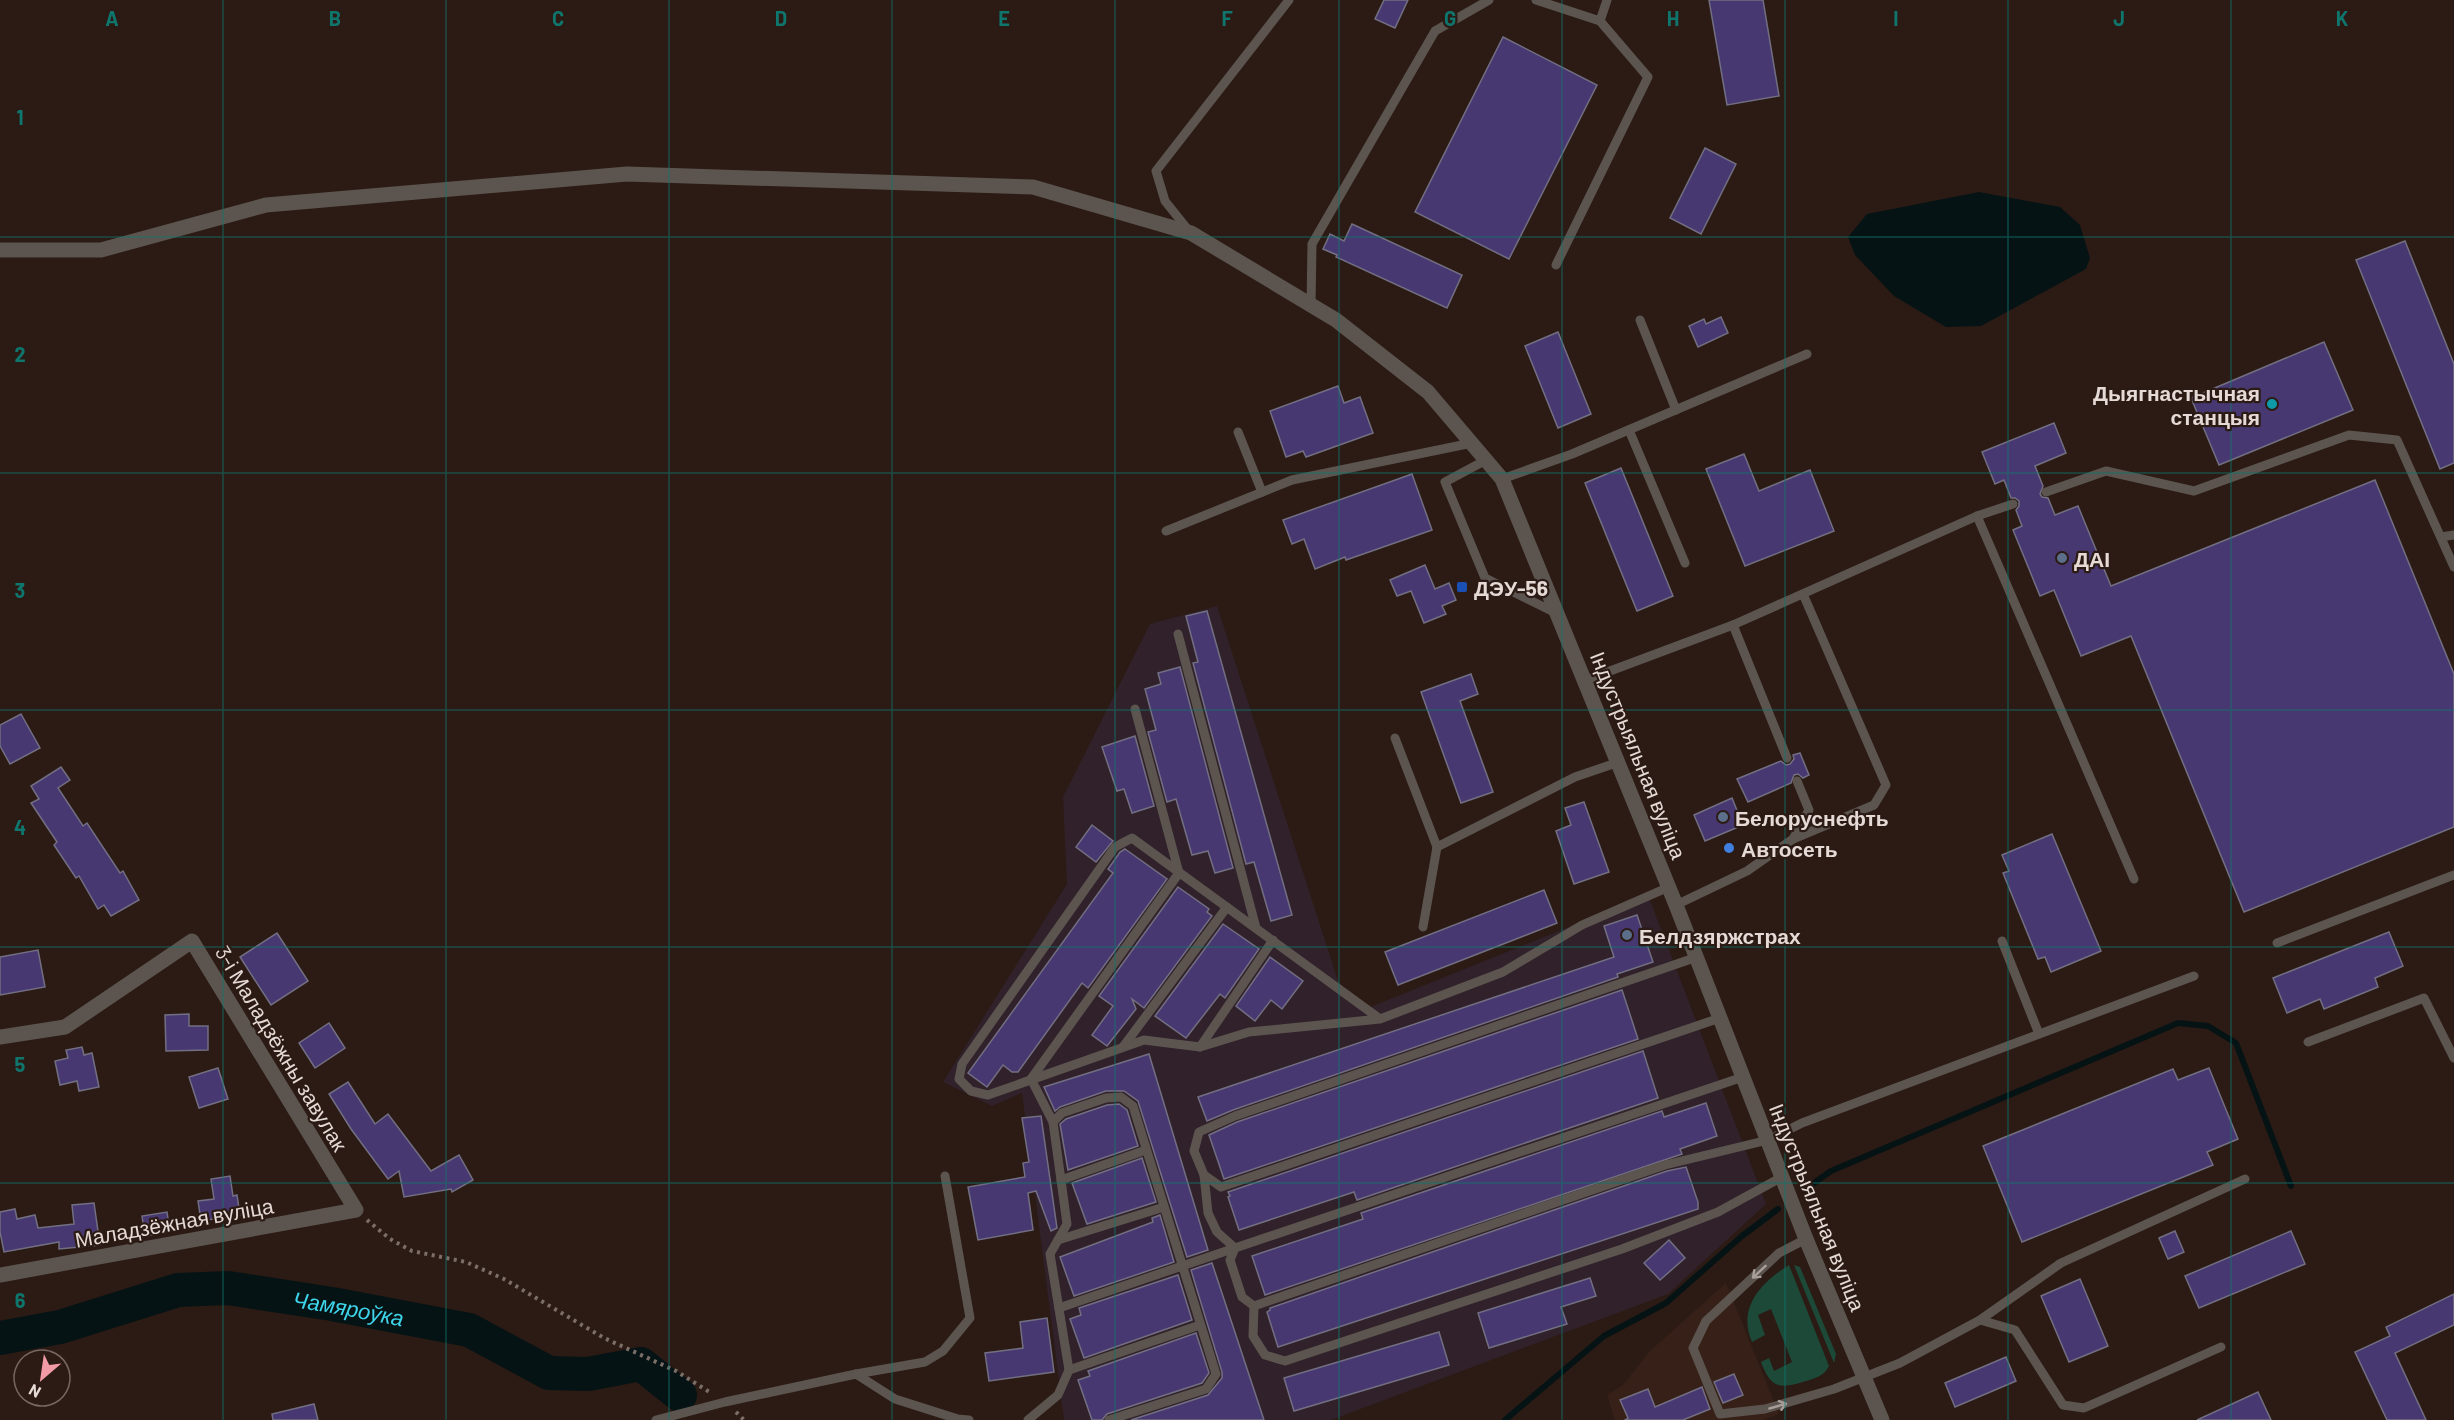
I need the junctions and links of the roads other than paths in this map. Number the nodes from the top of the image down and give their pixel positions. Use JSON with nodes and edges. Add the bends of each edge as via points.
{"nodes":[{"id":1,"x":1289,"y":0,"type":"edge"},
{"id":2,"x":1489,"y":0,"type":"edge"},
{"id":3,"x":1536,"y":0,"type":"edge"},
{"id":4,"x":1607,"y":0,"type":"edge"},
{"id":5,"x":1600,"y":21,"type":"junction"},
{"id":6,"x":1191,"y":233,"type":"junction"},
{"id":7,"x":0,"y":250,"type":"edge"},
{"id":8,"x":1556,"y":265,"type":"dead end"},
{"id":9,"x":1311,"y":306,"type":"junction"},
{"id":10,"x":1640,"y":320,"type":"dead end"},
{"id":11,"x":1807,"y":354,"type":"dead end"},
{"id":12,"x":1676,"y":410,"type":"junction"},
{"id":13,"x":1629,"y":430,"type":"junction"},
{"id":14,"x":1238,"y":432,"type":"dead end"},
{"id":15,"x":1472,"y":443,"type":"junction"},
{"id":16,"x":1486,"y":460,"type":"junction"},
{"id":17,"x":1502,"y":479,"type":"junction"},
{"id":18,"x":1262,"y":492,"type":"junction"},
{"id":19,"x":2046,"y":492,"type":"dead end"},
{"id":20,"x":2013,"y":504,"type":"dead end"},
{"id":21,"x":1977,"y":516,"type":"junction"},
{"id":22,"x":1166,"y":531,"type":"dead end"},
{"id":23,"x":2454,"y":535,"type":"edge"},
{"id":24,"x":2441,"y":537,"type":"junction"},
{"id":25,"x":1685,"y":563,"type":"dead end"},
{"id":26,"x":2454,"y":567,"type":"edge"},
{"id":27,"x":1803,"y":594,"type":"junction"},
{"id":28,"x":1558,"y":614,"type":"junction"},
{"id":29,"x":1733,"y":625,"type":"junction"},
{"id":30,"x":1178,"y":634,"type":"dead end"},
{"id":31,"x":1586,"y":680,"type":"junction"},
{"id":32,"x":1135,"y":709,"type":"dead end"},
{"id":33,"x":1395,"y":738,"type":"dead end"},
{"id":34,"x":1787,"y":758,"type":"dead end"},
{"id":35,"x":1619,"y":762,"type":"junction"},
{"id":36,"x":1797,"y":781,"type":"dead end"},
{"id":37,"x":1792,"y":839,"type":"junction"},
{"id":38,"x":1437,"y":847,"type":"junction"},
{"id":39,"x":1179,"y":873,"type":"junction"},
{"id":40,"x":2454,"y":875,"type":"edge"},
{"id":41,"x":2134,"y":879,"type":"dead end"},
{"id":42,"x":1669,"y":887,"type":"junction"},
{"id":43,"x":1676,"y":904,"type":"junction"},
{"id":44,"x":1227,"y":907,"type":"junction"},
{"id":45,"x":1423,"y":927,"type":"dead end"},
{"id":46,"x":1256,"y":928,"type":"junction"},
{"id":47,"x":1273,"y":940,"type":"junction"},
{"id":48,"x":2002,"y":940,"type":"dead end"},
{"id":49,"x":2277,"y":943,"type":"dead end"},
{"id":50,"x":1697,"y":957,"type":"junction"},
{"id":51,"x":2194,"y":976,"type":"dead end"},
{"id":52,"x":1720,"y":1018,"type":"junction"},
{"id":53,"x":1380,"y":1019,"type":"junction"},
{"id":54,"x":2039,"y":1034,"type":"junction"},
{"id":55,"x":0,"y":1036,"type":"edge"},
{"id":56,"x":2308,"y":1042,"type":"dead end"},
{"id":57,"x":1122,"y":1047,"type":"junction"},
{"id":58,"x":1200,"y":1047,"type":"junction"},
{"id":59,"x":2454,"y":1058,"type":"edge"},
{"id":60,"x":1743,"y":1077,"type":"junction"},
{"id":61,"x":1031,"y":1079,"type":"junction"},
{"id":62,"x":1053,"y":1122,"type":"junction"},
{"id":63,"x":1768,"y":1140,"type":"junction"},
{"id":64,"x":1146,"y":1150,"type":"junction"},
{"id":65,"x":1204,"y":1175,"type":"junction"},
{"id":66,"x":945,"y":1176,"type":"dead end"},
{"id":67,"x":1782,"y":1177,"type":"junction"},
{"id":68,"x":2245,"y":1179,"type":"dead end"},
{"id":69,"x":1061,"y":1180,"type":"junction"},
{"id":70,"x":1164,"y":1207,"type":"junction"},
{"id":71,"x":356,"y":1210,"type":"joint"},
{"id":72,"x":1806,"y":1239,"type":"junction"},
{"id":73,"x":1058,"y":1240,"type":"junction"},
{"id":74,"x":1235,"y":1248,"type":"junction"},
{"id":75,"x":1182,"y":1266,"type":"junction"},
{"id":76,"x":0,"y":1275,"type":"edge"},
{"id":77,"x":1254,"y":1306,"type":"junction"},
{"id":78,"x":1059,"y":1308,"type":"junction"},
{"id":79,"x":1980,"y":1320,"type":"junction"},
{"id":80,"x":1200,"y":1325,"type":"junction"},
{"id":81,"x":2222,"y":1347,"type":"dead end"},
{"id":82,"x":1069,"y":1370,"type":"junction"},
{"id":83,"x":856,"y":1374,"type":"junction"},
{"id":84,"x":1864,"y":1377,"type":"junction"},
{"id":85,"x":656,"y":1420,"type":"edge"},
{"id":86,"x":969,"y":1420,"type":"edge"},
{"id":87,"x":1028,"y":1420,"type":"edge"},
{"id":88,"x":1109,"y":1420,"type":"edge"},
{"id":89,"x":1882,"y":1420,"type":"edge"}],
"edges":[{"from":1,"to":6,"type":"lane","via":[[1156,171],[1165,201]]},
{"from":2,"to":9,"type":"lane","via":[[1435,31],[1429,41],[1311,244]]},
{"from":3,"to":5,"type":"lane"},
{"from":4,"to":5,"type":"lane"},
{"from":5,"to":8,"type":"lane","via":[[1648,77]]},
{"from":6,"to":7,"type":"street","name":"Індустрыяльная вуліца","via":[[1033,187],[627,174],[266,205],[101,250]]},
{"from":6,"to":9,"type":"street","name":"Індустрыяльная вуліца"},
{"from":9,"to":15,"type":"street","name":"Індустрыяльная вуліца","via":[[1428,392]]},
{"from":10,"to":12,"type":"lane"},
{"from":11,"to":12,"type":"lane"},
{"from":12,"to":13,"type":"lane"},
{"from":13,"to":17,"type":"lane"},
{"from":13,"to":25,"type":"lane"},
{"from":14,"to":18,"type":"lane"},
{"from":15,"to":16,"type":"street","name":"Індустрыяльная вуліца"},
{"from":15,"to":18,"type":"lane","via":[[1292,480]]},
{"from":16,"to":17,"type":"street","name":"Індустрыяльная вуліца"},
{"from":16,"to":28,"type":"lane","via":[[1445,482],[1485,579]]},
{"from":17,"to":28,"type":"street","name":"Індустрыяльная вуліца"},
{"from":18,"to":22,"type":"lane"},
{"from":19,"to":24,"type":"lane","via":[[2106,471],[2194,491],[2349,435],[2397,440]]},
{"from":20,"to":21,"type":"lane"},
{"from":21,"to":27,"type":"lane"},
{"from":21,"to":41,"type":"lane"},
{"from":23,"to":24,"type":"lane"},
{"from":24,"to":26,"type":"lane"},
{"from":27,"to":29,"type":"lane"},
{"from":27,"to":37,"type":"lane","via":[[1886,785],[1874,805]]},
{"from":28,"to":31,"type":"street","name":"Індустрыяльная вуліца"},
{"from":29,"to":31,"type":"lane"},
{"from":29,"to":34,"type":"lane"},
{"from":30,"to":46,"type":"lane"},
{"from":31,"to":35,"type":"street","name":"Індустрыяльная вуліца"},
{"from":32,"to":39,"type":"lane"},
{"from":33,"to":38,"type":"lane"},
{"from":35,"to":38,"type":"lane","via":[[1575,777]]},
{"from":35,"to":42,"type":"street","name":"Індустрыяльная вуліца"},
{"from":36,"to":37,"type":"lane","via":[[1809,810]]},
{"from":37,"to":43,"type":"lane","via":[[1747,871]]},
{"from":38,"to":45,"type":"lane"},
{"from":39,"to":44,"type":"lane"},
{"from":39,"to":61,"type":"lane"},
{"from":39,"to":61,"type":"lane","via":[[1132,838],[1115,848],[962,1064],[958,1079],[971,1091],[988,1095]]},
{"from":40,"to":49,"type":"lane"},
{"from":42,"to":43,"type":"street","name":"Індустрыяльная вуліца"},
{"from":42,"to":53,"type":"lane","via":[[1582,925],[1503,972]]},
{"from":43,"to":50,"type":"street","name":"Індустрыяльная вуліца"},
{"from":44,"to":46,"type":"lane"},
{"from":44,"to":57,"type":"lane"},
{"from":46,"to":47,"type":"lane"},
{"from":47,"to":53,"type":"lane"},
{"from":47,"to":58,"type":"lane"},
{"from":48,"to":54,"type":"lane"},
{"from":50,"to":52,"type":"street","name":"Індустрыяльная вуліца"},
{"from":50,"to":65,"type":"lane","via":[[1235,1116],[1199,1132],[1194,1151]]},
{"from":51,"to":54,"type":"lane"},
{"from":52,"to":60,"type":"street","name":"Індустрыяльная вуліца"},
{"from":52,"to":65,"type":"lane","via":[[1221,1187]]},
{"from":53,"to":58,"type":"lane","via":[[1249,1032]]},
{"from":54,"to":63,"type":"lane","via":[[1802,1123]]},
{"from":55,"to":71,"type":"street","name":"3-і Маладзёжны завулак","via":[[65,1027],[192,941]]},
{"from":56,"to":59,"type":"lane","via":[[2424,998]]},
{"from":57,"to":58,"type":"lane","via":[[1144,1040]]},
{"from":57,"to":61,"type":"lane"},
{"from":60,"to":63,"type":"street","name":"Індустрыяльная вуліца"},
{"from":60,"to":74,"type":"lane"},
{"from":61,"to":62,"type":"lane"},
{"from":62,"to":64,"type":"lane","via":[[1062,1113],[1121,1097],[1132,1106]]},
{"from":62,"to":69,"type":"lane"},
{"from":63,"to":67,"type":"street","name":"Індустрыяльная вуліца"},
{"from":63,"to":77,"type":"lane","via":[[1665,1165]]},
{"from":64,"to":69,"type":"lane"},
{"from":64,"to":70,"type":"lane"},
{"from":65,"to":74,"type":"lane","via":[[1208,1213],[1217,1232]]},
{"from":66,"to":83,"type":"lane","via":[[970,1318],[943,1351],[925,1362]]},
{"from":67,"to":72,"type":"street","name":"Індустрыяльная вуліца"},
{"from":67,"to":77,"type":"lane","via":[[1718,1212],[1622,1249],[1285,1361],[1265,1355],[1253,1336]]},
{"from":68,"to":79,"type":"lane","via":[[2061,1263]]},
{"from":69,"to":73,"type":"lane","via":[[1067,1224]]},
{"from":70,"to":73,"type":"lane"},
{"from":70,"to":75,"type":"lane"},
{"from":71,"to":76,"type":"street","name":"Маладзёжная вуліца"},
{"from":72,"to":84,"type":"street","name":"Індустрыяльная вуліца"},
{"from":72,"to":84,"type":"lane","one_way":true,"via":[[1779,1253],[1706,1321],[1692,1348],[1715,1403],[1720,1414],[1765,1409]]},
{"from":73,"to":78,"type":"lane","via":[[1050,1254]]},
{"from":74,"to":75,"type":"lane"},
{"from":74,"to":77,"type":"lane","via":[[1230,1260],[1242,1297]]},
{"from":75,"to":78,"type":"lane"},
{"from":75,"to":80,"type":"lane"},
{"from":78,"to":82,"type":"lane"},
{"from":79,"to":81,"type":"lane","via":[[2015,1330],[2063,1405],[2084,1408]]},
{"from":79,"to":84,"type":"lane","via":[[1900,1363]]},
{"from":80,"to":82,"type":"lane"},
{"from":80,"to":88,"type":"lane","via":[[1216,1374],[1206,1389]]},
{"from":82,"to":87,"type":"lane","via":[[1058,1395]]},
{"from":83,"to":85,"type":"lane"},
{"from":83,"to":86,"type":"lane","via":[[895,1399]]},
{"from":84,"to":89,"type":"street","name":"Індустрыяльная вуліца"}]}
